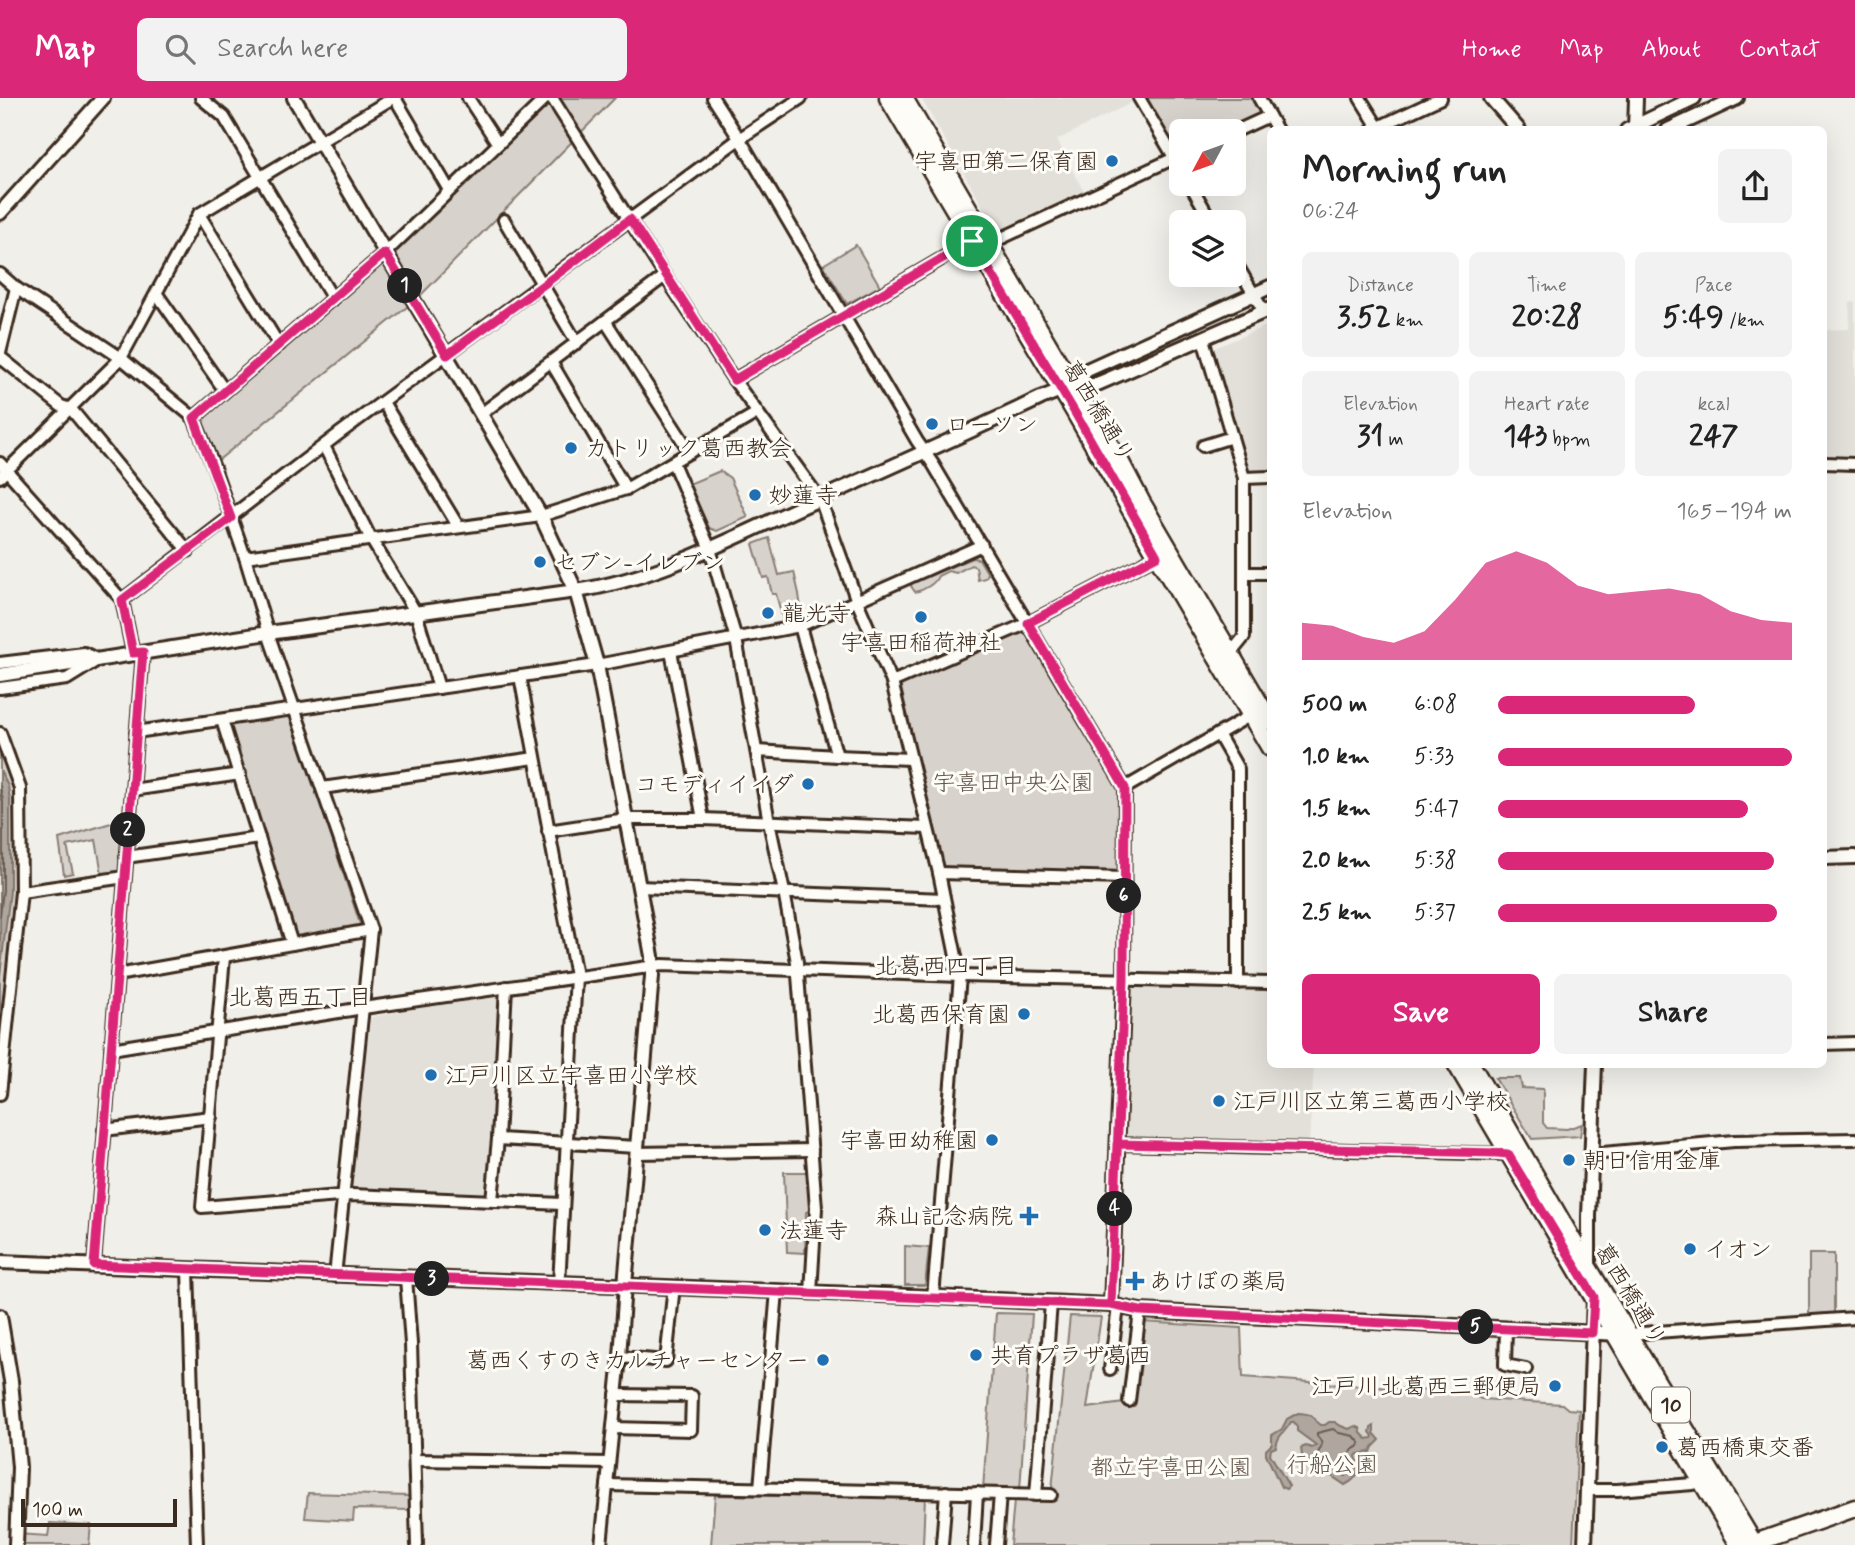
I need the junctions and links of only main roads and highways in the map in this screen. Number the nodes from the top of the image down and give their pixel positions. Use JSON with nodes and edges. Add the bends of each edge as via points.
{"nodes":[{"id":1,"x":888,"y":98,"type":"edge"},
{"id":2,"x":904,"y":98,"type":"edge"},
{"id":3,"x":1067,"y":388,"type":"junction"},
{"id":4,"x":1267,"y":716,"type":"edge"},
{"id":5,"x":1267,"y":743,"type":"edge"},
{"id":6,"x":1458,"y":1068,"type":"edge"},
{"id":7,"x":1473,"y":1068,"type":"edge"},
{"id":8,"x":1622,"y":1334,"type":"junction"},
{"id":9,"x":1855,"y":1508,"type":"edge"},
{"id":10,"x":1749,"y":1545,"type":"edge"}],
"edges":[{"from":1,"to":3,"type":"main road","name":"葛西橋通り","via":[[972,241]]},
{"from":2,"to":3,"type":"main road","name":"葛西橋通り","via":[[991,243]]},
{"from":3,"to":4,"type":"main road","name":"葛西橋通り"},
{"from":3,"to":5,"type":"main road","name":"葛西橋通り","via":[[1157,556]]},
{"from":6,"to":8,"type":"main road","name":"葛西橋通り","number":"10","via":[[1594,1297]]},
{"from":7,"to":8,"type":"main road","name":"葛西橋通り","number":"10"},
{"from":8,"to":10,"type":"main road","name":"葛西橋通り","number":"10"},
{"from":8,"to":10,"type":"main road","name":"葛西橋通り","number":"10","via":[[1702,1481]]},
{"from":9,"to":10,"type":"main road"}]}
